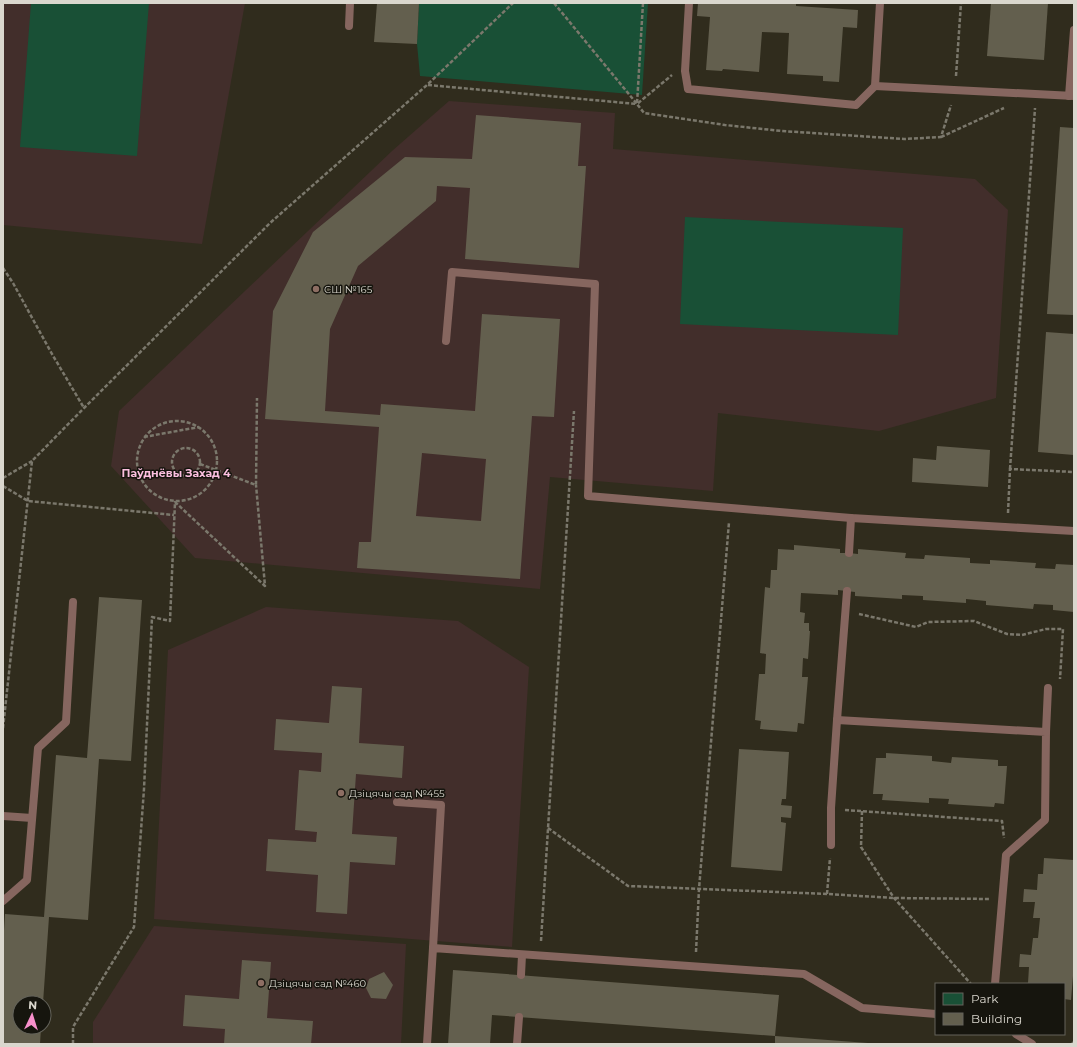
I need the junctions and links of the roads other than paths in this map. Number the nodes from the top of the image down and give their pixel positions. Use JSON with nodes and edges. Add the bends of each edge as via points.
{"nodes":[{"id":1,"x":350,"y":3,"type":"edge"},
{"id":2,"x":689,"y":3,"type":"edge"},
{"id":3,"x":880,"y":3,"type":"edge"},
{"id":4,"x":349,"y":26,"type":"dead end"},
{"id":5,"x":1074,"y":30,"type":"edge"},
{"id":6,"x":875,"y":86,"type":"junction"},
{"id":7,"x":1071,"y":96,"type":"edge"},
{"id":8,"x":446,"y":340,"type":"dead end"},
{"id":9,"x":851,"y":518,"type":"junction"},
{"id":10,"x":1074,"y":531,"type":"edge"},
{"id":11,"x":849,"y":553,"type":"dead end"},
{"id":12,"x":847,"y":591,"type":"dead end"},
{"id":13,"x":73,"y":602,"type":"dead end"},
{"id":14,"x":1048,"y":688,"type":"dead end"},
{"id":15,"x":837,"y":720,"type":"junction"},
{"id":16,"x":1046,"y":732,"type":"junction"},
{"id":17,"x":397,"y":802,"type":"dead end"},
{"id":18,"x":3,"y":816,"type":"edge"},
{"id":19,"x":32,"y":818,"type":"junction"},
{"id":20,"x":831,"y":845,"type":"road end"},
{"id":21,"x":3,"y":901,"type":"edge"},
{"id":22,"x":433,"y":948,"type":"junction"},
{"id":23,"x":522,"y":954,"type":"junction"},
{"id":24,"x":521,"y":975,"type":"dead end"},
{"id":25,"x":994,"y":983,"type":"edge"},
{"id":26,"x":935,"y":1014,"type":"edge"},
{"id":27,"x":518,"y":1017,"type":"dead end"},
{"id":28,"x":1018,"y":1035,"type":"edge"},
{"id":29,"x":427,"y":1044,"type":"edge"},
{"id":30,"x":517,"y":1044,"type":"edge"},
{"id":31,"x":1032,"y":1044,"type":"edge"}],
"edges":[{"from":1,"to":4,"type":"lane"},
{"from":2,"to":6,"type":"lane","via":[[685,71],[688,89],[856,105]]},
{"from":3,"to":6,"type":"lane"},
{"from":5,"to":7,"type":"lane"},
{"from":6,"to":7,"type":"lane"},
{"from":8,"to":9,"type":"lane","via":[[452,272],[595,284],[588,496]]},
{"from":9,"to":10,"type":"lane"},
{"from":9,"to":11,"type":"lane"},
{"from":12,"to":15,"type":"lane"},
{"from":13,"to":19,"type":"lane","via":[[66,722],[38,748]]},
{"from":14,"to":16,"type":"lane"},
{"from":15,"to":16,"type":"lane"},
{"from":15,"to":20,"type":"lane","via":[[830,808]]},
{"from":16,"to":25,"type":"lane","via":[[1045,820],[1006,855]]},
{"from":17,"to":22,"type":"lane","via":[[440,806]]},
{"from":18,"to":19,"type":"lane"},
{"from":19,"to":21,"type":"lane","via":[[27,880]]},
{"from":22,"to":23,"type":"lane"},
{"from":22,"to":29,"type":"lane"},
{"from":23,"to":24,"type":"lane"},
{"from":23,"to":26,"type":"lane","via":[[804,974],[862,1008]]},
{"from":27,"to":30,"type":"lane"},
{"from":28,"to":31,"type":"lane"}]}
